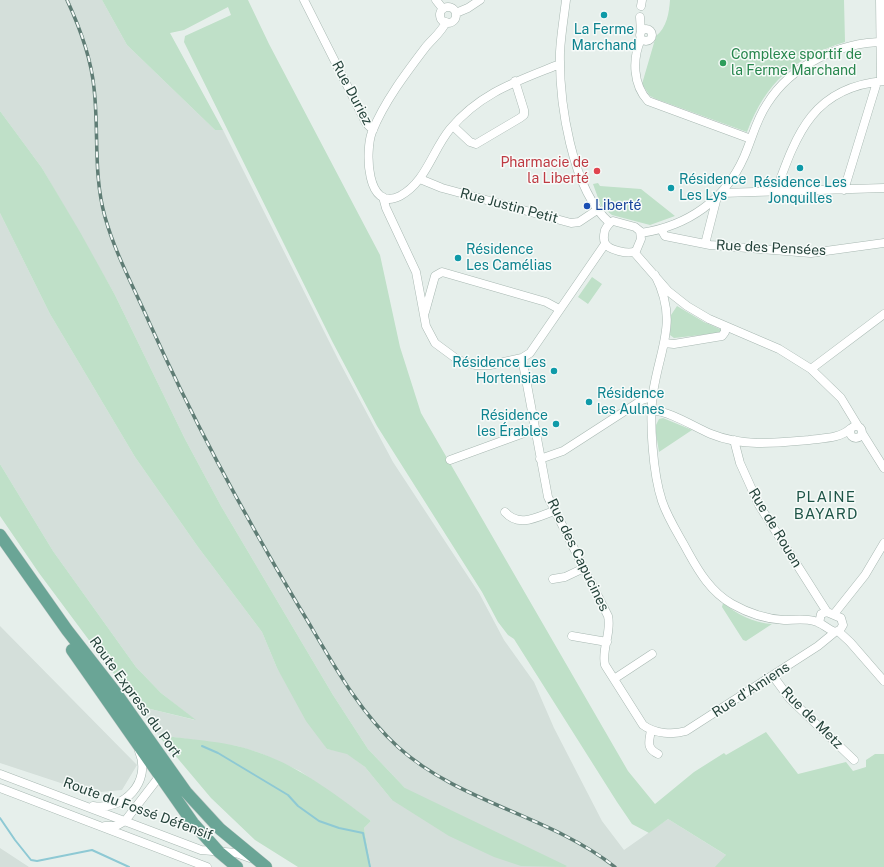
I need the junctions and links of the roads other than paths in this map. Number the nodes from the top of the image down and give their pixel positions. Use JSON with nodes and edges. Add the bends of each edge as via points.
{"nodes":[{"id":1,"x":304,"y":0,"type":"edge"},
{"id":2,"x":436,"y":0,"type":"edge"},
{"id":3,"x":480,"y":0,"type":"edge"},
{"id":4,"x":566,"y":0,"type":"edge"},
{"id":5,"x":880,"y":0,"type":"edge"},
{"id":6,"x":443,"y":9,"type":"junction"},
{"id":7,"x":456,"y":13,"type":"junction"},
{"id":8,"x":640,"y":17,"type":"dead end"},
{"id":9,"x":446,"y":22,"type":"junction"},
{"id":10,"x":882,"y":42,"type":"edge"},
{"id":11,"x":560,"y":64,"type":"junction"},
{"id":12,"x":515,"y":81,"type":"junction"},
{"id":13,"x":881,"y":81,"type":"edge"},
{"id":14,"x":453,"y":126,"type":"junction"},
{"id":15,"x":373,"y":130,"type":"junction"},
{"id":16,"x":751,"y":139,"type":"junction"},
{"id":17,"x":420,"y":179,"type":"junction"},
{"id":18,"x":884,"y":188,"type":"edge"},
{"id":19,"x":844,"y":190,"type":"junction"},
{"id":20,"x":776,"y":191,"type":"junction"},
{"id":21,"x":720,"y":195,"type":"junction"},
{"id":22,"x":383,"y":196,"type":"junction"},
{"id":23,"x":597,"y":210,"type":"junction"},
{"id":24,"x":610,"y":223,"type":"junction"},
{"id":25,"x":661,"y":229,"type":"junction"},
{"id":26,"x":641,"y":233,"type":"junction"},
{"id":27,"x":884,"y":243,"type":"edge"},
{"id":28,"x":605,"y":244,"type":"junction"},
{"id":29,"x":705,"y":244,"type":"junction"},
{"id":30,"x":634,"y":252,"type":"junction"},
{"id":31,"x":656,"y":275,"type":"junction"},
{"id":32,"x":559,"y":309,"type":"junction"},
{"id":33,"x":424,"y":314,"type":"junction"},
{"id":34,"x":884,"y":314,"type":"edge"},
{"id":35,"x":725,"y":326,"type":"junction"},
{"id":36,"x":664,"y":343,"type":"junction"},
{"id":37,"x":522,"y":358,"type":"junction"},
{"id":38,"x":812,"y":369,"type":"junction"},
{"id":39,"x":652,"y":397,"type":"junction"},
{"id":40,"x":651,"y":410,"type":"junction"},
{"id":41,"x":534,"y":429,"type":"junction"},
{"id":42,"x":850,"y":429,"type":"junction"},
{"id":43,"x":860,"y":430,"type":"junction"},
{"id":44,"x":829,"y":437,"type":"junction"},
{"id":45,"x":855,"y":439,"type":"junction"},
{"id":46,"x":734,"y":440,"type":"junction"},
{"id":47,"x":450,"y":460,"type":"dead end"},
{"id":48,"x":540,"y":460,"type":"junction"},
{"id":49,"x":884,"y":468,"type":"edge"},
{"id":50,"x":554,"y":511,"type":"junction"},
{"id":51,"x":505,"y":512,"type":"dead end"},
{"id":52,"x":0,"y":535,"type":"edge"},
{"id":53,"x":884,"y":543,"type":"edge"},
{"id":54,"x":0,"y":547,"type":"edge"},
{"id":55,"x":584,"y":568,"type":"junction"},
{"id":56,"x":553,"y":579,"type":"dead end"},
{"id":57,"x":831,"y":613,"type":"junction"},
{"id":58,"x":821,"y":625,"type":"junction"},
{"id":59,"x":836,"y":632,"type":"junction"},
{"id":60,"x":572,"y":636,"type":"dead end"},
{"id":61,"x":607,"y":642,"type":"junction"},
{"id":62,"x":818,"y":646,"type":"junction"},
{"id":63,"x":652,"y":654,"type":"dead end"},
{"id":64,"x":773,"y":676,"type":"junction"},
{"id":65,"x":614,"y":679,"type":"junction"},
{"id":66,"x":884,"y":681,"type":"edge"},
{"id":67,"x":651,"y":730,"type":"junction"},
{"id":68,"x":137,"y":745,"type":"junction"},
{"id":69,"x":158,"y":753,"type":"junction"},
{"id":70,"x":658,"y":754,"type":"dead end"},
{"id":71,"x":854,"y":760,"type":"dead end"},
{"id":72,"x":0,"y":774,"type":"edge"},
{"id":73,"x":161,"y":776,"type":"junction"},
{"id":74,"x":0,"y":788,"type":"edge"},
{"id":75,"x":69,"y":800,"type":"junction"},
{"id":76,"x":125,"y":821,"type":"junction"},
{"id":77,"x":94,"y":824,"type":"junction"},
{"id":78,"x":219,"y":852,"type":"junction"},
{"id":79,"x":263,"y":865,"type":"edge"},
{"id":80,"x":207,"y":867,"type":"edge"},
{"id":81,"x":237,"y":867,"type":"edge"}],
"edges":[{"from":1,"to":15,"type":"street","name":"Rue Duriez","via":[[366,123]]},
{"from":2,"to":6,"type":"street"},
{"from":3,"to":7,"type":"street"},
{"from":4,"to":11,"type":"street"},
{"from":5,"to":10,"type":"street"},
{"from":6,"to":7,"type":"street","via":[[451,7]]},
{"from":6,"to":9,"type":"street","via":[[441,17]]},
{"from":7,"to":9,"type":"street","via":[[453,21]]},
{"from":8,"to":16,"type":"street","via":[[641,35],[636,76],[638,87],[648,101]]},
{"from":9,"to":15,"type":"street","via":[[442,31],[409,69]]},
{"from":10,"to":13,"type":"street"},
{"from":10,"to":16,"type":"street","via":[[857,45],[829,54],[797,72],[781,85],[770,99],[759,117]]},
{"from":11,"to":12,"type":"street"},
{"from":11,"to":23,"type":"street","via":[[563,106],[570,141],[583,183]]},
{"from":12,"to":14,"type":"street","via":[[482,99]]},
{"from":12,"to":14,"type":"street","via":[[524,110],[524,115],[520,118],[476,144],[470,142]]},
{"from":13,"to":19,"type":"street"},
{"from":13,"to":20,"type":"street","via":[[842,91],[815,110],[799,133]]},
{"from":14,"to":17,"type":"street","via":[[440,143]]},
{"from":15,"to":22,"type":"street","name":"Rue Duriez","via":[[368,170],[376,191]]},
{"from":16,"to":21,"type":"street","via":[[738,168]]},
{"from":17,"to":22,"type":"street","via":[[398,196]]},
{"from":17,"to":23,"type":"street","name":"Rue Justin Petit","via":[[442,188],[571,223],[579,222]]},
{"from":18,"to":19,"type":"street"},
{"from":19,"to":20,"type":"street"},
{"from":20,"to":21,"type":"street"},
{"from":21,"to":25,"type":"street","via":[[694,215]]},
{"from":21,"to":29,"type":"street","name":"Rue des Pensées"},
{"from":22,"to":33,"type":"street","via":[[386,208],[416,272]]},
{"from":23,"to":24,"type":"street"},
{"from":24,"to":26,"type":"street","via":[[635,227]]},
{"from":24,"to":28,"type":"street","via":[[604,236]]},
{"from":25,"to":26,"type":"street"},
{"from":25,"to":29,"type":"street","name":"Rue des Pensées","via":[[667,237]]},
{"from":26,"to":30,"type":"street","via":[[639,247]]},
{"from":27,"to":29,"type":"street","name":"Rue des Pensées","via":[[815,253]]},
{"from":28,"to":30,"type":"street","via":[[626,253]]},
{"from":28,"to":32,"type":"street"},
{"from":30,"to":31,"type":"street"},
{"from":31,"to":35,"type":"street","via":[[668,291],[683,304]]},
{"from":31,"to":36,"type":"street","via":[[667,306]]},
{"from":32,"to":33,"type":"street","via":[[546,302],[440,272],[435,276]]},
{"from":32,"to":37,"type":"street","via":[[536,346]]},
{"from":33,"to":37,"type":"street","via":[[428,332],[435,343],[449,355],[468,364],[490,365]]},
{"from":34,"to":38,"type":"street"},
{"from":35,"to":36,"type":"street","via":[[722,336],[674,344]]},
{"from":35,"to":38,"type":"street","via":[[779,349]]},
{"from":36,"to":39,"type":"street"},
{"from":37,"to":41,"type":"street","name":"Rue des Capucines"},
{"from":38,"to":43,"type":"street","via":[[841,398]]},
{"from":39,"to":40,"type":"street"},
{"from":39,"to":48,"type":"street","via":[[643,399],[560,453]]},
{"from":40,"to":46,"type":"street","via":[[664,412],[711,434]]},
{"from":40,"to":58,"type":"street","via":[[653,444],[662,500],[677,532],[706,581],[725,599],[751,613],[774,619],[812,620]]},
{"from":41,"to":47,"type":"street"},
{"from":41,"to":48,"type":"street","name":"Rue des Capucines"},
{"from":42,"to":43,"type":"street","via":[[854,426]]},
{"from":42,"to":44,"type":"street","via":[[843,434]]},
{"from":42,"to":45,"type":"street","via":[[850,435]]},
{"from":43,"to":45,"type":"street","via":[[858,438]]},
{"from":43,"to":49,"type":"street"},
{"from":44,"to":45,"type":"street"},
{"from":44,"to":46,"type":"street","via":[[771,444]]},
{"from":46,"to":57,"type":"street","name":"Rue de Rouen","via":[[740,463],[759,505]]},
{"from":48,"to":50,"type":"street","name":"Rue des Capucines"},
{"from":50,"to":51,"type":"street","via":[[521,521],[510,518]]},
{"from":50,"to":55,"type":"street","name":"Rue des Capucines"},
{"from":52,"to":69,"type":"main road","name":"Route Express du Port"},
{"from":53,"to":57,"type":"street","via":[[865,575]]},
{"from":54,"to":68,"type":"main road","name":"Route Express du Port"},
{"from":55,"to":56,"type":"street","via":[[565,577]]},
{"from":55,"to":61,"type":"street","name":"Rue des Capucines","via":[[608,616]]},
{"from":57,"to":58,"type":"street","via":[[820,615]]},
{"from":57,"to":59,"type":"street","name":"Rue de Rouen","via":[[843,622],[842,628]]},
{"from":58,"to":59,"type":"street"},
{"from":58,"to":62,"type":"street","via":[[823,637]]},
{"from":59,"to":62,"type":"street","name":"Rue d'Amiens"},
{"from":59,"to":66,"type":"street","via":[[847,639]]},
{"from":60,"to":61,"type":"street"},
{"from":61,"to":65,"type":"street","name":"Rue des Capucines","via":[[605,662]]},
{"from":62,"to":64,"type":"street","name":"Rue d'Amiens"},
{"from":63,"to":65,"type":"street"},
{"from":64,"to":67,"type":"street","name":"Rue d'Amiens","via":[[683,732]]},
{"from":64,"to":71,"type":"street","name":"Rue de Metz","via":[[790,699]]},
{"from":65,"to":67,"type":"street","name":"Rue des Capucines","via":[[641,722]]},
{"from":67,"to":70,"type":"street","via":[[648,746]]},
{"from":68,"to":73,"type":"main road","name":"Route Express du Port"},
{"from":68,"to":75,"type":"street","via":[[142,759],[142,769],[139,784],[129,797],[104,807]]},
{"from":69,"to":73,"type":"street","via":[[163,769]]},
{"from":69,"to":79,"type":"main road","name":"Route Express du Port","via":[[201,809],[220,829]]},
{"from":72,"to":75,"type":"street","name":"Route du Fossé Défensif"},
{"from":73,"to":76,"type":"street"},
{"from":73,"to":78,"type":"main road","name":"Route Express du Port","via":[[196,827]]},
{"from":74,"to":77,"type":"street","name":"Route du Fossé Défensif"},
{"from":75,"to":76,"type":"street","name":"Route du Fossé Défensif"},
{"from":76,"to":77,"type":"street","via":[[114,827]]},
{"from":76,"to":78,"type":"street","name":"Route du Fossé Défensif","via":[[201,850]]},
{"from":77,"to":80,"type":"street","name":"Route du Fossé Défensif"},
{"from":78,"to":79,"type":"street","name":"Route du Fossé Défensif","via":[[236,853]]},
{"from":78,"to":81,"type":"main road","name":"Route Express du Port"}]}
